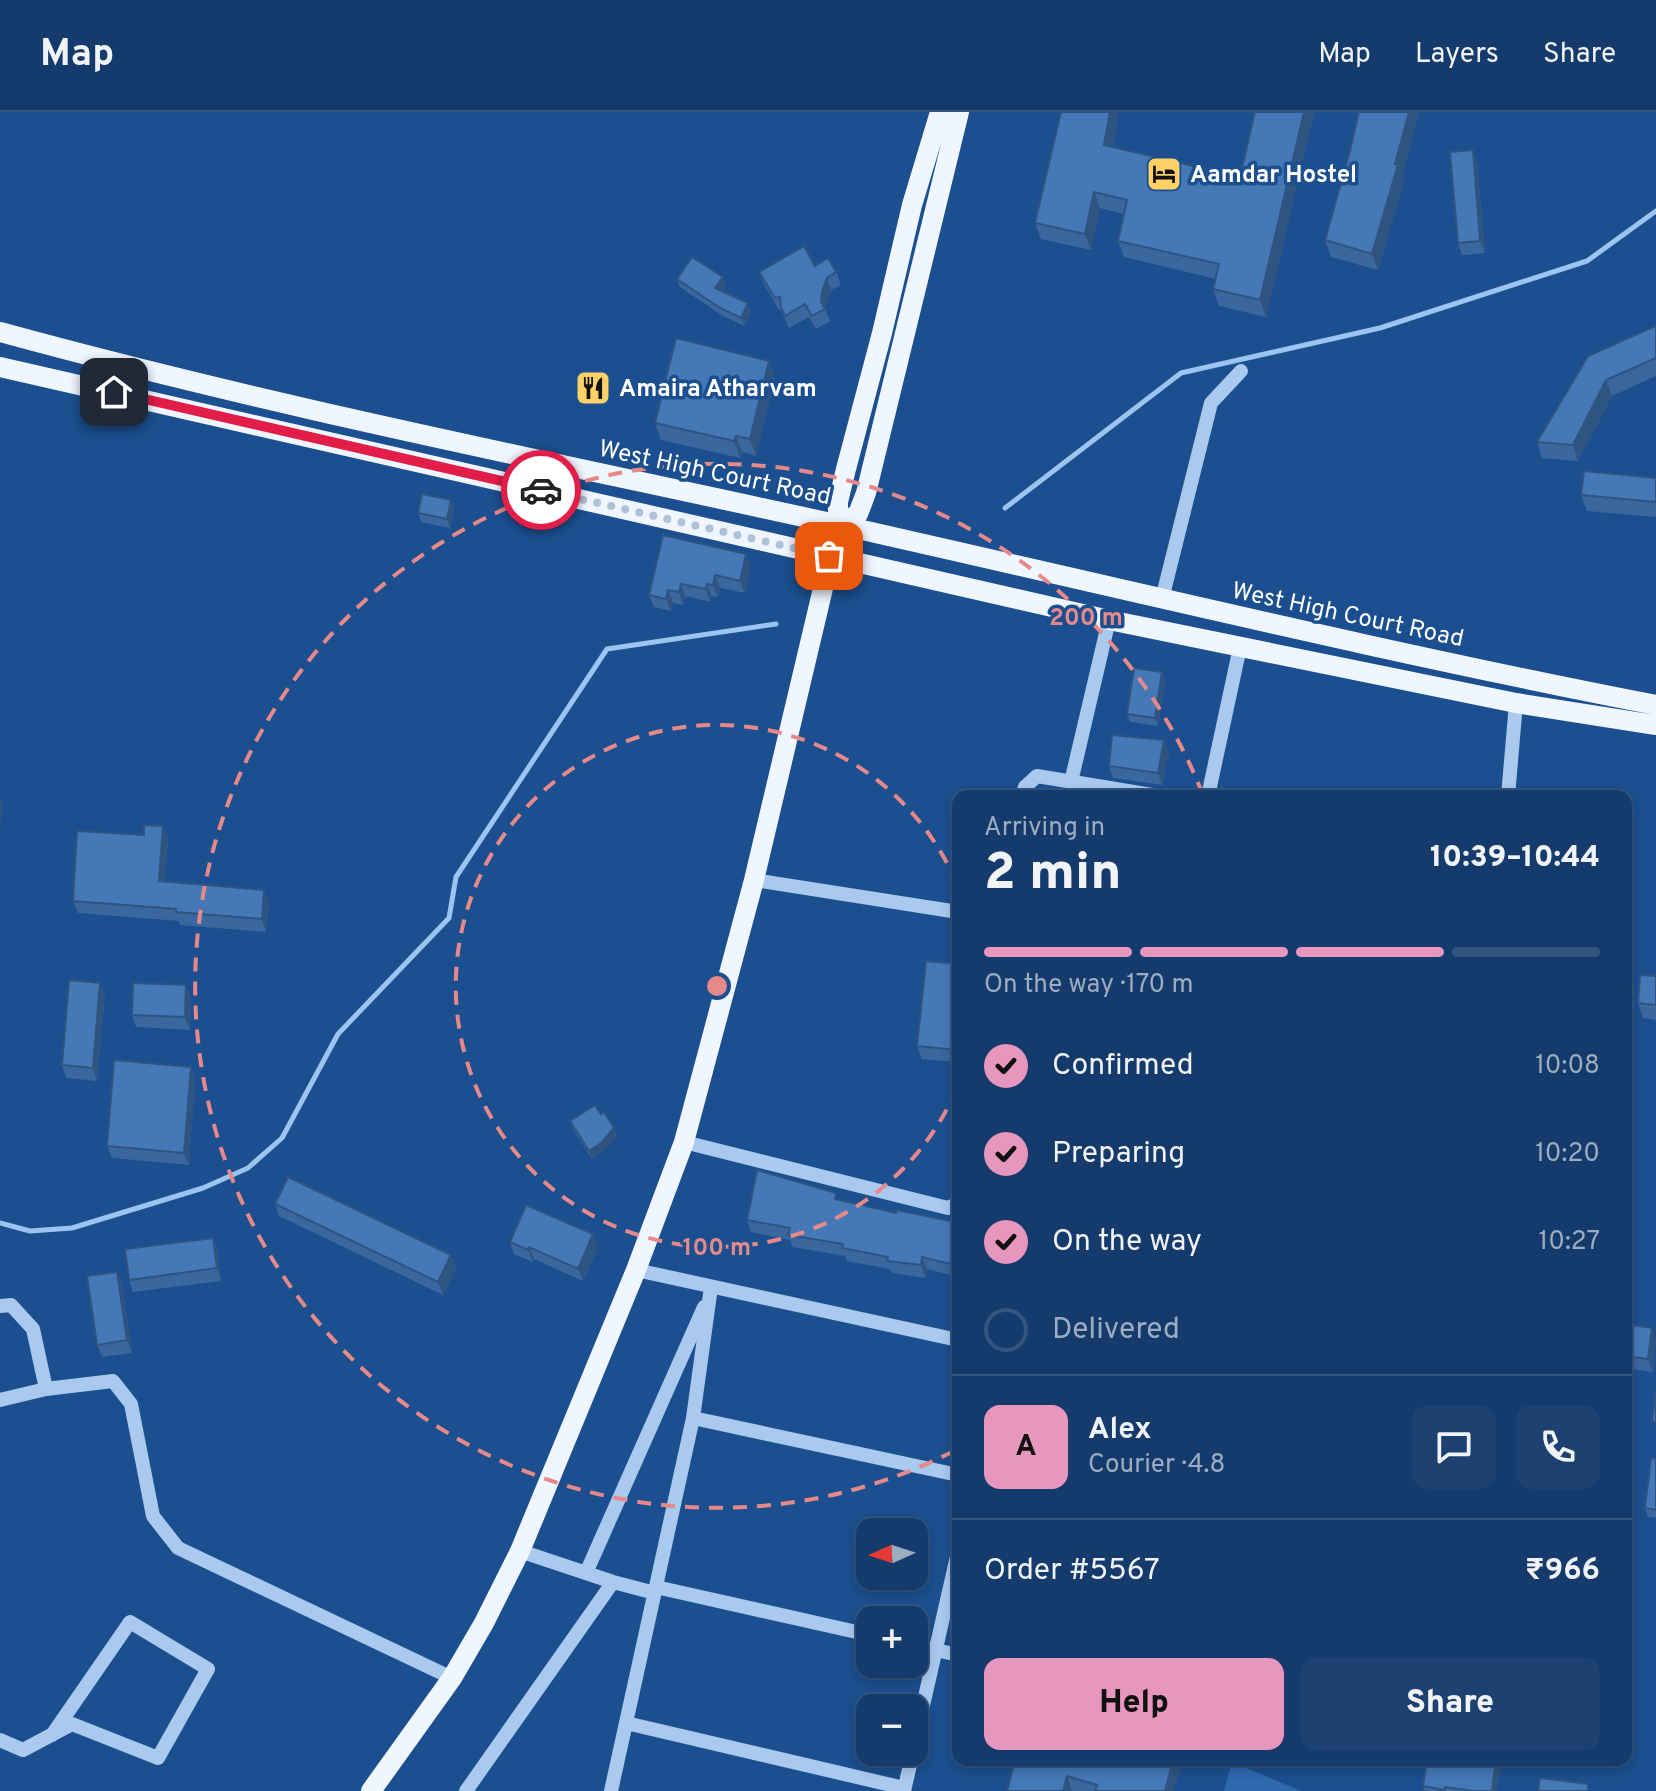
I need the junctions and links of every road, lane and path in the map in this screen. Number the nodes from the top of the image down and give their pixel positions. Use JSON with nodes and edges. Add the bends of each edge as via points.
{"nodes":[{"id":1,"x":940,"y":112,"type":"edge"},
{"id":2,"x":959,"y":112,"type":"edge"},
{"id":3,"x":0,"y":332,"type":"edge"},
{"id":4,"x":0,"y":367,"type":"edge"},
{"id":5,"x":1241,"y":371,"type":"dead end"},
{"id":6,"x":838,"y":525,"type":"junction"},
{"id":7,"x":829,"y":556,"type":"junction"},
{"id":8,"x":1162,"y":599,"type":"junction"},
{"id":9,"x":1109,"y":620,"type":"junction"},
{"id":10,"x":1240,"y":647,"type":"junction"},
{"id":11,"x":1516,"y":703,"type":"junction"},
{"id":12,"x":1656,"y":705,"type":"edge"},
{"id":13,"x":1656,"y":725,"type":"edge"},
{"id":14,"x":1071,"y":782,"type":"junction"},
{"id":15,"x":1024,"y":790,"type":"edge"},
{"id":16,"x":1121,"y":790,"type":"edge"},
{"id":17,"x":1209,"y":790,"type":"edge"},
{"id":18,"x":1509,"y":790,"type":"edge"},
{"id":19,"x":754,"y":880,"type":"junction"},
{"id":20,"x":952,"y":911,"type":"edge"},
{"id":21,"x":684,"y":1142,"type":"junction"},
{"id":22,"x":952,"y":1206,"type":"edge"},
{"id":23,"x":636,"y":1270,"type":"junction"},
{"id":24,"x":710,"y":1293,"type":"junction"},
{"id":25,"x":0,"y":1306,"type":"edge"},
{"id":26,"x":952,"y":1339,"type":"edge"},
{"id":27,"x":46,"y":1389,"type":"junction"},
{"id":28,"x":0,"y":1400,"type":"edge"},
{"id":29,"x":693,"y":1418,"type":"junction"},
{"id":30,"x":952,"y":1474,"type":"edge"},
{"id":31,"x":520,"y":1551,"type":"junction"},
{"id":32,"x":586,"y":1573,"type":"junction"},
{"id":33,"x":952,"y":1578,"type":"edge"},
{"id":34,"x":613,"y":1582,"type":"junction"},
{"id":35,"x":656,"y":1590,"type":"junction"},
{"id":36,"x":856,"y":1632,"type":"edge"},
{"id":37,"x":928,"y":1648,"type":"edge"},
{"id":38,"x":935,"y":1650,"type":"junction"},
{"id":39,"x":952,"y":1654,"type":"edge"},
{"id":40,"x":452,"y":1678,"type":"junction"},
{"id":41,"x":925,"y":1694,"type":"edge"},
{"id":42,"x":626,"y":1723,"type":"junction"},
{"id":43,"x":52,"y":1735,"type":"junction"},
{"id":44,"x":0,"y":1740,"type":"edge"},
{"id":45,"x":910,"y":1766,"type":"edge"},
{"id":46,"x":904,"y":1790,"type":"edge"},
{"id":47,"x":371,"y":1791,"type":"edge"},
{"id":48,"x":466,"y":1791,"type":"edge"},
{"id":49,"x":611,"y":1791,"type":"edge"}],
"edges":[{"from":1,"to":6,"type":"main road","via":[[846,469]]},
{"from":2,"to":6,"type":"main road","via":[[866,493],[858,514]]},
{"from":3,"to":6,"type":"main road","name":"West High Court Road","via":[[386,428]]},
{"from":4,"to":7,"type":"main road"},
{"from":5,"to":8,"type":"street","via":[[1211,403]]},
{"from":6,"to":7,"type":"main road"},
{"from":6,"to":8,"type":"main road","name":"West High Court Road"},
{"from":7,"to":9,"type":"main road"},
{"from":7,"to":19,"type":"main road"},
{"from":8,"to":12,"type":"main road","name":"West High Court Road"},
{"from":9,"to":10,"type":"main road"},
{"from":9,"to":14,"type":"street"},
{"from":10,"to":11,"type":"main road"},
{"from":10,"to":17,"type":"street"},
{"from":11,"to":13,"type":"main road"},
{"from":11,"to":18,"type":"street"},
{"from":14,"to":15,"type":"street","via":[[1037,776]]},
{"from":14,"to":16,"type":"street"},
{"from":19,"to":20,"type":"street"},
{"from":19,"to":21,"type":"main road"},
{"from":21,"to":22,"type":"street"},
{"from":21,"to":23,"type":"main road"},
{"from":23,"to":24,"type":"street"},
{"from":23,"to":31,"type":"main road"},
{"from":24,"to":26,"type":"street"},
{"from":24,"to":29,"type":"street"},
{"from":24,"to":32,"type":"street"},
{"from":25,"to":27,"type":"street","via":[[11,1305],[33,1329]]},
{"from":27,"to":28,"type":"street"},
{"from":27,"to":40,"type":"street","via":[[113,1381],[131,1404],[153,1516],[178,1548]]},
{"from":29,"to":30,"type":"street"},
{"from":29,"to":35,"type":"street"},
{"from":31,"to":32,"type":"street"},
{"from":31,"to":40,"type":"main road"},
{"from":32,"to":34,"type":"street"},
{"from":33,"to":38,"type":"street"},
{"from":34,"to":35,"type":"street"},
{"from":34,"to":48,"type":"street"},
{"from":35,"to":36,"type":"street"},
{"from":35,"to":42,"type":"street"},
{"from":37,"to":38,"type":"street"},
{"from":38,"to":39,"type":"street"},
{"from":38,"to":41,"type":"street"},
{"from":40,"to":47,"type":"main road"},
{"from":42,"to":46,"type":"street"},
{"from":42,"to":49,"type":"street"},
{"from":43,"to":43,"type":"street","via":[[72,1724],[158,1758],[208,1669],[130,1622]]},
{"from":43,"to":44,"type":"street","via":[[23,1750]]},
{"from":45,"to":46,"type":"street"}]}
